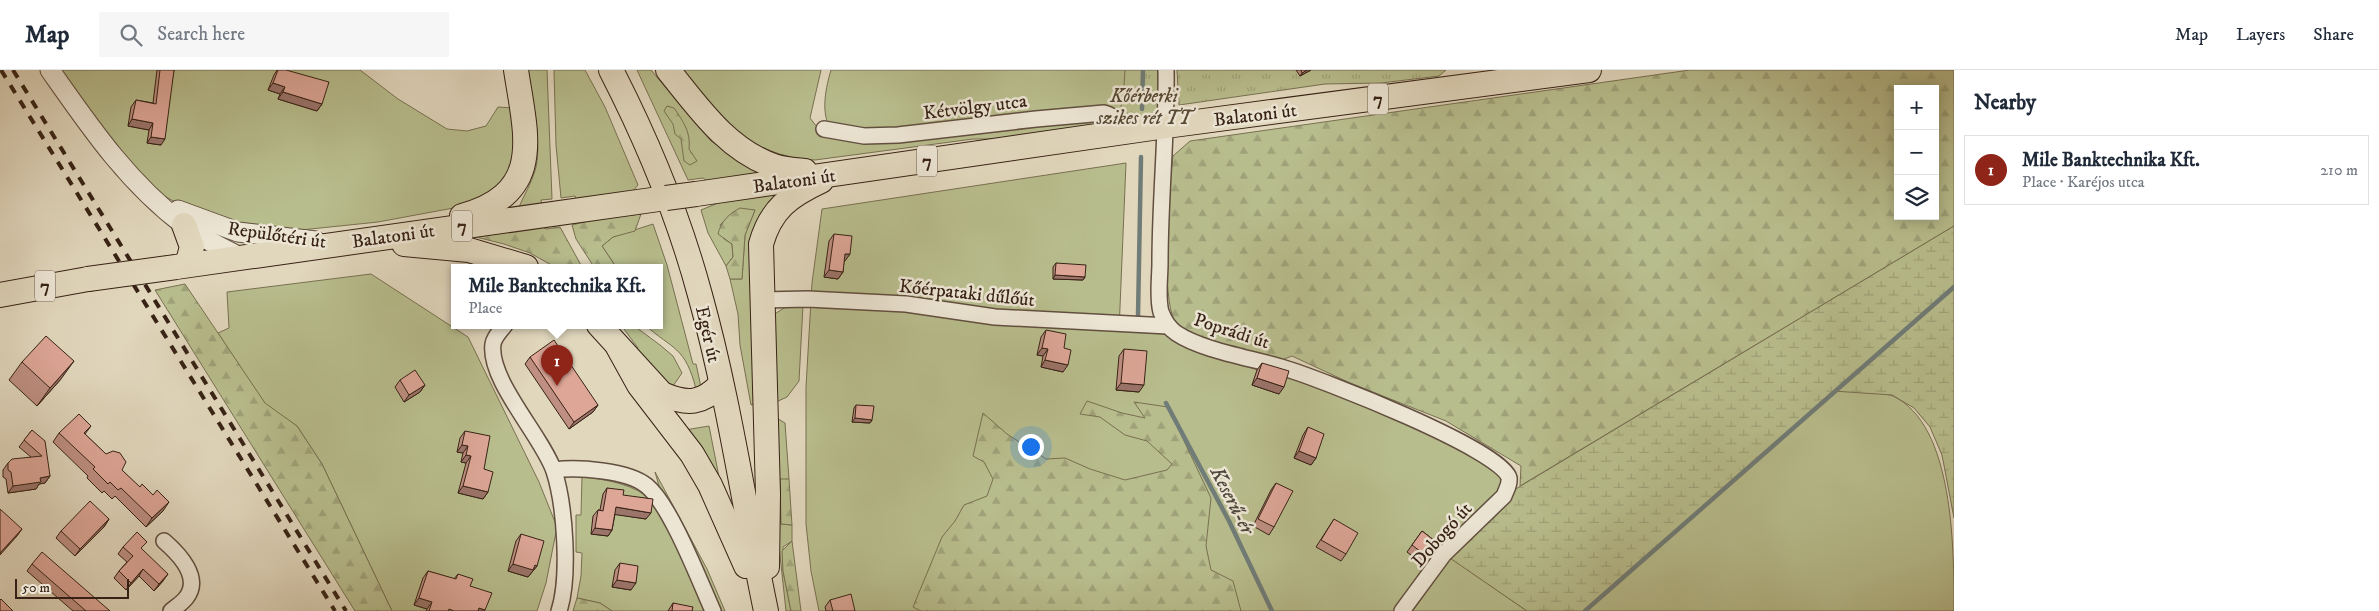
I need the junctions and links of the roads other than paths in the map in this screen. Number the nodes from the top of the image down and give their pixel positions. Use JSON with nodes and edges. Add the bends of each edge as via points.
{"nodes":[{"id":1,"x":50,"y":70,"type":"edge"},
{"id":2,"x":516,"y":70,"type":"edge"},
{"id":3,"x":611,"y":70,"type":"edge"},
{"id":4,"x":668,"y":70,"type":"edge"},
{"id":5,"x":1166,"y":70,"type":"edge"},
{"id":6,"x":1589,"y":70,"type":"edge"},
{"id":7,"x":1166,"y":126,"type":"junction"},
{"id":8,"x":824,"y":129,"type":"dead end"},
{"id":9,"x":1119,"y":133,"type":"junction"},
{"id":10,"x":836,"y":174,"type":"junction"},
{"id":11,"x":160,"y":203,"type":"junction"},
{"id":12,"x":184,"y":225,"type":"junction"},
{"id":13,"x":381,"y":237,"type":"junction"},
{"id":14,"x":337,"y":243,"type":"junction"},
{"id":15,"x":240,"y":257,"type":"junction"},
{"id":16,"x":512,"y":264,"type":"edge"},
{"id":17,"x":181,"y":266,"type":"junction"},
{"id":18,"x":0,"y":295,"type":"edge"},
{"id":19,"x":762,"y":300,"type":"junction"},
{"id":20,"x":1168,"y":326,"type":"junction"},
{"id":21,"x":502,"y":329,"type":"edge"},
{"id":22,"x":602,"y":329,"type":"edge"},
{"id":23,"x":618,"y":347,"type":"junction"},
{"id":24,"x":721,"y":384,"type":"junction"},
{"id":25,"x":554,"y":470,"type":"junction"},
{"id":26,"x":1509,"y":485,"type":"joint"},
{"id":27,"x":164,"y":541,"type":"dead end"},
{"id":28,"x":171,"y":611,"type":"edge"},
{"id":29,"x":559,"y":611,"type":"edge"},
{"id":30,"x":713,"y":611,"type":"edge"},
{"id":31,"x":766,"y":611,"type":"edge"},
{"id":32,"x":1402,"y":611,"type":"edge"}],
"edges":[{"from":1,"to":11,"type":"street","name":"Repülőtéri út","via":[[126,172]]},
{"from":2,"to":13,"type":"main road","via":[[526,148],[520,175],[513,187],[494,204],[472,213]]},
{"from":3,"to":24,"type":"main road","name":"Egér út","via":[[644,137],[675,215],[701,296]]},
{"from":4,"to":10,"type":"main road","via":[[721,132],[749,154],[774,166]]},
{"from":5,"to":7,"type":"street","name":"Poprádi út"},
{"from":6,"to":7,"type":"main road","name":"Balatoni út","number":"7"},
{"from":7,"to":9,"type":"main road","name":"Balatoni út","number":"7"},
{"from":7,"to":20,"type":"street","name":"Poprádi út","via":[[1160,220],[1161,310]]},
{"from":8,"to":9,"type":"street","name":"Kétvölgy utca","via":[[864,136],[898,136],[1104,114],[1112,115],[1117,121]]},
{"from":9,"to":10,"type":"main road","name":"Balatoni út","number":"7"},
{"from":10,"to":13,"type":"main road","name":"Balatoni út","number":"7","bridge":true},
{"from":10,"to":19,"type":"main road","via":[[783,203],[769,221],[761,244]]},
{"from":11,"to":12,"type":"street","name":"Repülőtéri út"},
{"from":11,"to":14,"type":"street","name":"Repülőtéri út","via":[[238,232]]},
{"from":12,"to":15,"type":"street","name":"Repülőtéri út"},
{"from":12,"to":17,"type":"main road","via":[[192,247]]},
{"from":13,"to":14,"type":"main road","name":"Balatoni út","number":"7"},
{"from":13,"to":16,"type":"main road","via":[[406,245],[469,250]]},
{"from":14,"to":15,"type":"main road","name":"Balatoni út","number":"7"},
{"from":15,"to":17,"type":"main road","name":"Balatoni út","number":"7"},
{"from":17,"to":18,"type":"main road","name":"Balatoni út","number":"7","bridge":true},
{"from":19,"to":20,"type":"street","name":"Kőérpataki dűlőút","via":[[906,304],[995,317]]},
{"from":19,"to":31,"type":"main road","via":[[768,494]]},
{"from":20,"to":26,"type":"street","name":"Poprádi út","via":[[1198,343],[1286,368],[1365,398],[1458,440],[1504,469]]},
{"from":21,"to":25,"type":"street","via":[[493,342],[496,368]]},
{"from":22,"to":23,"type":"main road"},
{"from":23,"to":24,"type":"main road","via":[[662,394],[676,400],[702,400]]},
{"from":23,"to":31,"type":"main road","via":[[639,385],[676,431],[710,485]]},
{"from":24,"to":31,"type":"main road","name":"Egér út"},
{"from":25,"to":29,"type":"street","via":[[564,546],[565,588]]},
{"from":25,"to":30,"type":"street","via":[[576,468],[625,476],[645,484],[665,510]]},
{"from":26,"to":32,"type":"street","name":"Dobogó út","via":[[1504,496],[1444,554]]},
{"from":27,"to":28,"type":"street","via":[[183,559],[191,581],[186,599]]}]}
